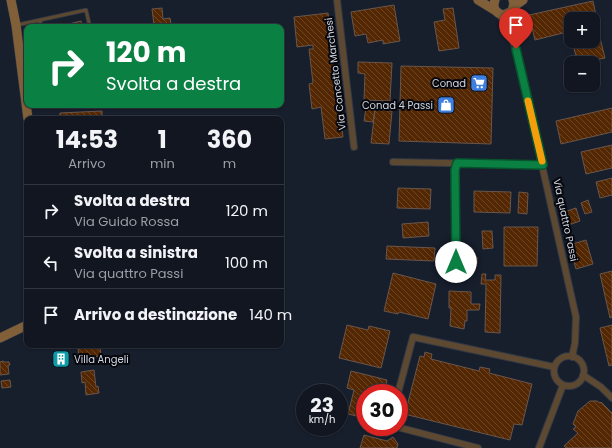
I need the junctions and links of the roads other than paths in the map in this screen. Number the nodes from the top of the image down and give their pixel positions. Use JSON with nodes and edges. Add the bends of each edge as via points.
{"nodes":[{"id":1,"x":11,"y":0,"type":"edge"},
{"id":2,"x":337,"y":0,"type":"edge"},
{"id":3,"x":478,"y":0,"type":"edge"},
{"id":4,"x":495,"y":0,"type":"edge"},
{"id":5,"x":523,"y":0,"type":"edge"},
{"id":6,"x":513,"y":6,"type":"edge"},
{"id":7,"x":498,"y":12,"type":"junction"},
{"id":8,"x":40,"y":20,"type":"junction"},
{"id":9,"x":41,"y":24,"type":"edge"},
{"id":10,"x":89,"y":24,"type":"edge"},
{"id":11,"x":16,"y":25,"type":"junction"},
{"id":12,"x":514,"y":41,"type":"junction"},
{"id":13,"x":24,"y":88,"type":"edge"},
{"id":14,"x":354,"y":147,"type":"dead end"},
{"id":15,"x":394,"y":162,"type":"dead end"},
{"id":16,"x":457,"y":163,"type":"junction"},
{"id":17,"x":543,"y":165,"type":"junction"},
{"id":18,"x":456,"y":277,"type":"dead end"},
{"id":19,"x":24,"y":326,"type":"edge"},
{"id":20,"x":0,"y":338,"type":"edge"},
{"id":21,"x":572,"y":357,"type":"junction"},
{"id":22,"x":554,"y":367,"type":"junction"},
{"id":23,"x":583,"y":375,"type":"junction"},
{"id":24,"x":400,"y":384,"type":"edge"},
{"id":25,"x":563,"y":385,"type":"junction"},
{"id":26,"x":612,"y":398,"type":"edge"},
{"id":27,"x":408,"y":430,"type":"edge"},
{"id":28,"x":478,"y":448,"type":"edge"},
{"id":29,"x":539,"y":448,"type":"edge"}],
"edges":[{"from":1,"to":11,"type":"street"},
{"from":2,"to":14,"type":"street","name":"Via Concetto Marchesi"},
{"from":3,"to":7,"type":"street"},
{"from":4,"to":7,"type":"street","via":[[494,6]]},
{"from":5,"to":6,"type":"street"},
{"from":6,"to":7,"type":"street","via":[[506,14]]},
{"from":6,"to":12,"type":"street","name":"Via quattro Passi","via":[[511,22]]},
{"from":7,"to":12,"type":"street","name":"Via quattro Passi"},
{"from":8,"to":9,"type":"lane"},
{"from":8,"to":10,"type":"lane","via":[[86,10]]},
{"from":8,"to":11,"type":"lane"},
{"from":11,"to":13,"type":"street"},
{"from":12,"to":17,"type":"street","name":"Via quattro Passi"},
{"from":15,"to":16,"type":"street"},
{"from":16,"to":17,"type":"street"},
{"from":16,"to":18,"type":"street"},
{"from":17,"to":21,"type":"street","name":"Via quattro Passi","via":[[576,317],[576,343]]},
{"from":19,"to":20,"type":"street"},
{"from":21,"to":22,"type":"street","via":[[563,357]]},
{"from":21,"to":23,"type":"street","via":[[583,366]]},
{"from":22,"to":24,"type":"street","via":[[413,337]]},
{"from":22,"to":25,"type":"street","via":[[554,376]]},
{"from":23,"to":25,"type":"street","via":[[573,386]]},
{"from":23,"to":26,"type":"street"},
{"from":25,"to":29,"type":"street"},
{"from":27,"to":28,"type":"street"}]}
